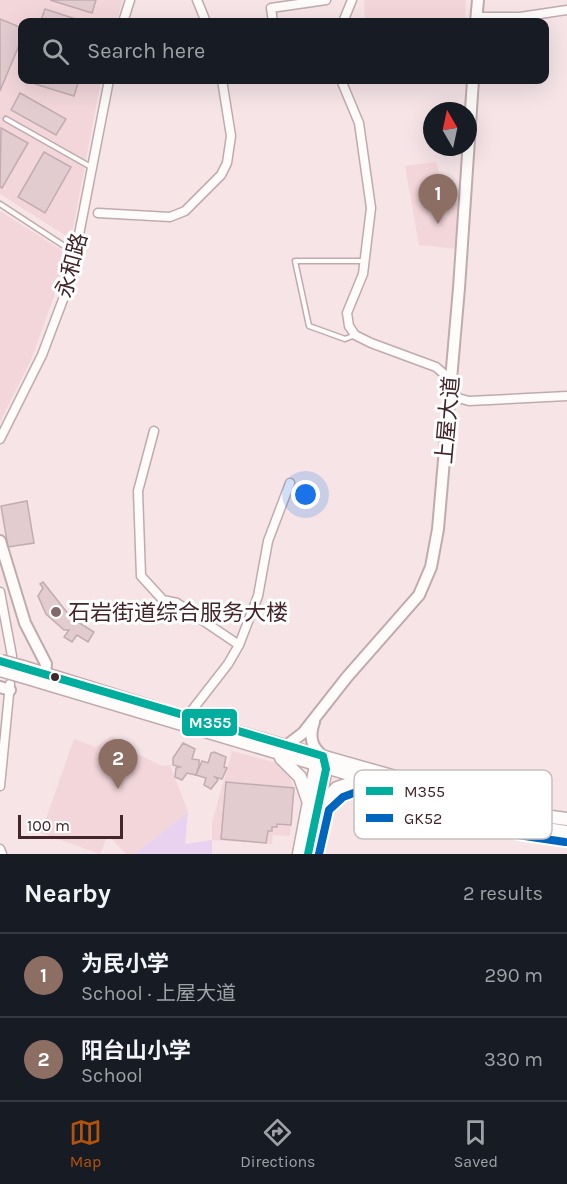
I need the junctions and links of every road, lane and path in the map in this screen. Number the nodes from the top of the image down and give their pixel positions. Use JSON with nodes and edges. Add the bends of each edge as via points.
{"nodes":[{"id":1,"x":130,"y":0,"type":"edge"},
{"id":2,"x":197,"y":0,"type":"edge"},
{"id":3,"x":326,"y":0,"type":"edge"},
{"id":4,"x":352,"y":0,"type":"edge"},
{"id":5,"x":478,"y":0,"type":"edge"},
{"id":6,"x":567,"y":10,"type":"edge"},
{"id":7,"x":124,"y":18,"type":"edge"},
{"id":8,"x":204,"y":18,"type":"edge"},
{"id":9,"x":272,"y":18,"type":"edge"},
{"id":10,"x":345,"y":18,"type":"edge"},
{"id":11,"x":477,"y":18,"type":"edge"},
{"id":12,"x":506,"y":18,"type":"edge"},
{"id":13,"x":108,"y":84,"type":"edge"},
{"id":14,"x":223,"y":84,"type":"edge"},
{"id":15,"x":343,"y":84,"type":"edge"},
{"id":16,"x":472,"y":84,"type":"edge"},
{"id":17,"x":6,"y":119,"type":"dead end"},
{"id":18,"x":93,"y":168,"type":"junction"},
{"id":19,"x":0,"y":204,"type":"edge"},
{"id":20,"x":98,"y":213,"type":"dead end"},
{"id":21,"x":76,"y":253,"type":"junction"},
{"id":22,"x":364,"y":261,"type":"junction"},
{"id":23,"x":356,"y":335,"type":"junction"},
{"id":24,"x":450,"y":383,"type":"junction"},
{"id":25,"x":567,"y":396,"type":"edge"},
{"id":26,"x":154,"y":431,"type":"dead end"},
{"id":27,"x":0,"y":439,"type":"edge"},
{"id":28,"x":290,"y":483,"type":"dead end"},
{"id":29,"x":0,"y":543,"type":"edge"},
{"id":30,"x":0,"y":592,"type":"edge"},
{"id":31,"x":239,"y":645,"type":"junction"},
{"id":32,"x":3,"y":662,"type":"edge"},
{"id":33,"x":22,"y":672,"type":"junction"},
{"id":34,"x":45,"y":675,"type":"junction"},
{"id":35,"x":6,"y":687,"type":"edge"},
{"id":36,"x":186,"y":718,"type":"junction"},
{"id":37,"x":315,"y":719,"type":"junction"},
{"id":38,"x":286,"y":746,"type":"junction"},
{"id":39,"x":270,"y":750,"type":"junction"},
{"id":40,"x":322,"y":763,"type":"junction"},
{"id":41,"x":354,"y":771,"type":"edge"},
{"id":42,"x":354,"y":775,"type":"edge"},
{"id":43,"x":354,"y":782,"type":"edge"},
{"id":44,"x":0,"y":786,"type":"edge"},
{"id":45,"x":312,"y":808,"type":"junction"},
{"id":46,"x":552,"y":817,"type":"edge"},
{"id":47,"x":567,"y":819,"type":"edge"},
{"id":48,"x":552,"y":830,"type":"edge"},
{"id":49,"x":567,"y":832,"type":"edge"},
{"id":50,"x":0,"y":849,"type":"edge"},
{"id":51,"x":2,"y":854,"type":"edge"},
{"id":52,"x":299,"y":854,"type":"edge"},
{"id":53,"x":308,"y":854,"type":"edge"}],
"edges":[{"from":1,"to":7,"type":"street"},
{"from":2,"to":8,"type":"street"},
{"from":3,"to":9,"type":"street","via":[[271,8]]},
{"from":4,"to":10,"type":"street"},
{"from":5,"to":11,"type":"street"},
{"from":6,"to":12,"type":"street"},
{"from":13,"to":18,"type":"street","name":"永和路"},
{"from":14,"to":20,"type":"street","via":[[231,136],[221,175],[185,211],[170,217]]},
{"from":15,"to":22,"type":"street","via":[[359,123],[371,208]]},
{"from":16,"to":24,"type":"street","name":"上屋大道"},
{"from":17,"to":18,"type":"lane"},
{"from":18,"to":21,"type":"street","name":"永和路"},
{"from":19,"to":21,"type":"lane"},
{"from":21,"to":27,"type":"street","name":"永和路","via":[[70,281],[42,355]]},
{"from":22,"to":23,"type":"street","via":[[363,274],[347,313],[349,326]]},
{"from":22,"to":23,"type":"lane","via":[[295,261],[309,326],[345,339]]},
{"from":23,"to":24,"type":"street","via":[[436,367]]},
{"from":24,"to":25,"type":"street","via":[[458,398],[469,402]]},
{"from":24,"to":37,"type":"street","name":"上屋大道","via":[[436,548],[425,583],[410,607]]},
{"from":26,"to":31,"type":"street","via":[[138,491],[141,576],[163,600],[177,603]]},
{"from":28,"to":31,"type":"street","via":[[268,541],[258,596]]},
{"from":29,"to":34,"type":"street","via":[[25,623],[46,664]]},
{"from":30,"to":32,"type":"street"},
{"from":31,"to":36,"type":"street"},
{"from":32,"to":33,"type":"main road","bridge":true},
{"from":33,"to":34,"type":"main road"},
{"from":33,"to":39,"type":"main road"},
{"from":34,"to":36,"type":"main road"},
{"from":35,"to":44,"type":"street"},
{"from":36,"to":38,"type":"main road"},
{"from":37,"to":38,"type":"street","name":"上屋大道"},
{"from":37,"to":40,"type":"street","via":[[310,738]]},
{"from":38,"to":40,"type":"main road"},
{"from":39,"to":40,"type":"main road"},
{"from":39,"to":45,"type":"main road","via":[[295,770]]},
{"from":40,"to":41,"type":"main road"},
{"from":40,"to":42,"type":"main road"},
{"from":40,"to":45,"type":"main road"},
{"from":43,"to":45,"type":"main road","via":[[337,788]]},
{"from":45,"to":52,"type":"main road"},
{"from":45,"to":53,"type":"main road"},
{"from":46,"to":47,"type":"main road"},
{"from":48,"to":49,"type":"main road"},
{"from":50,"to":51,"type":"street"}]}
